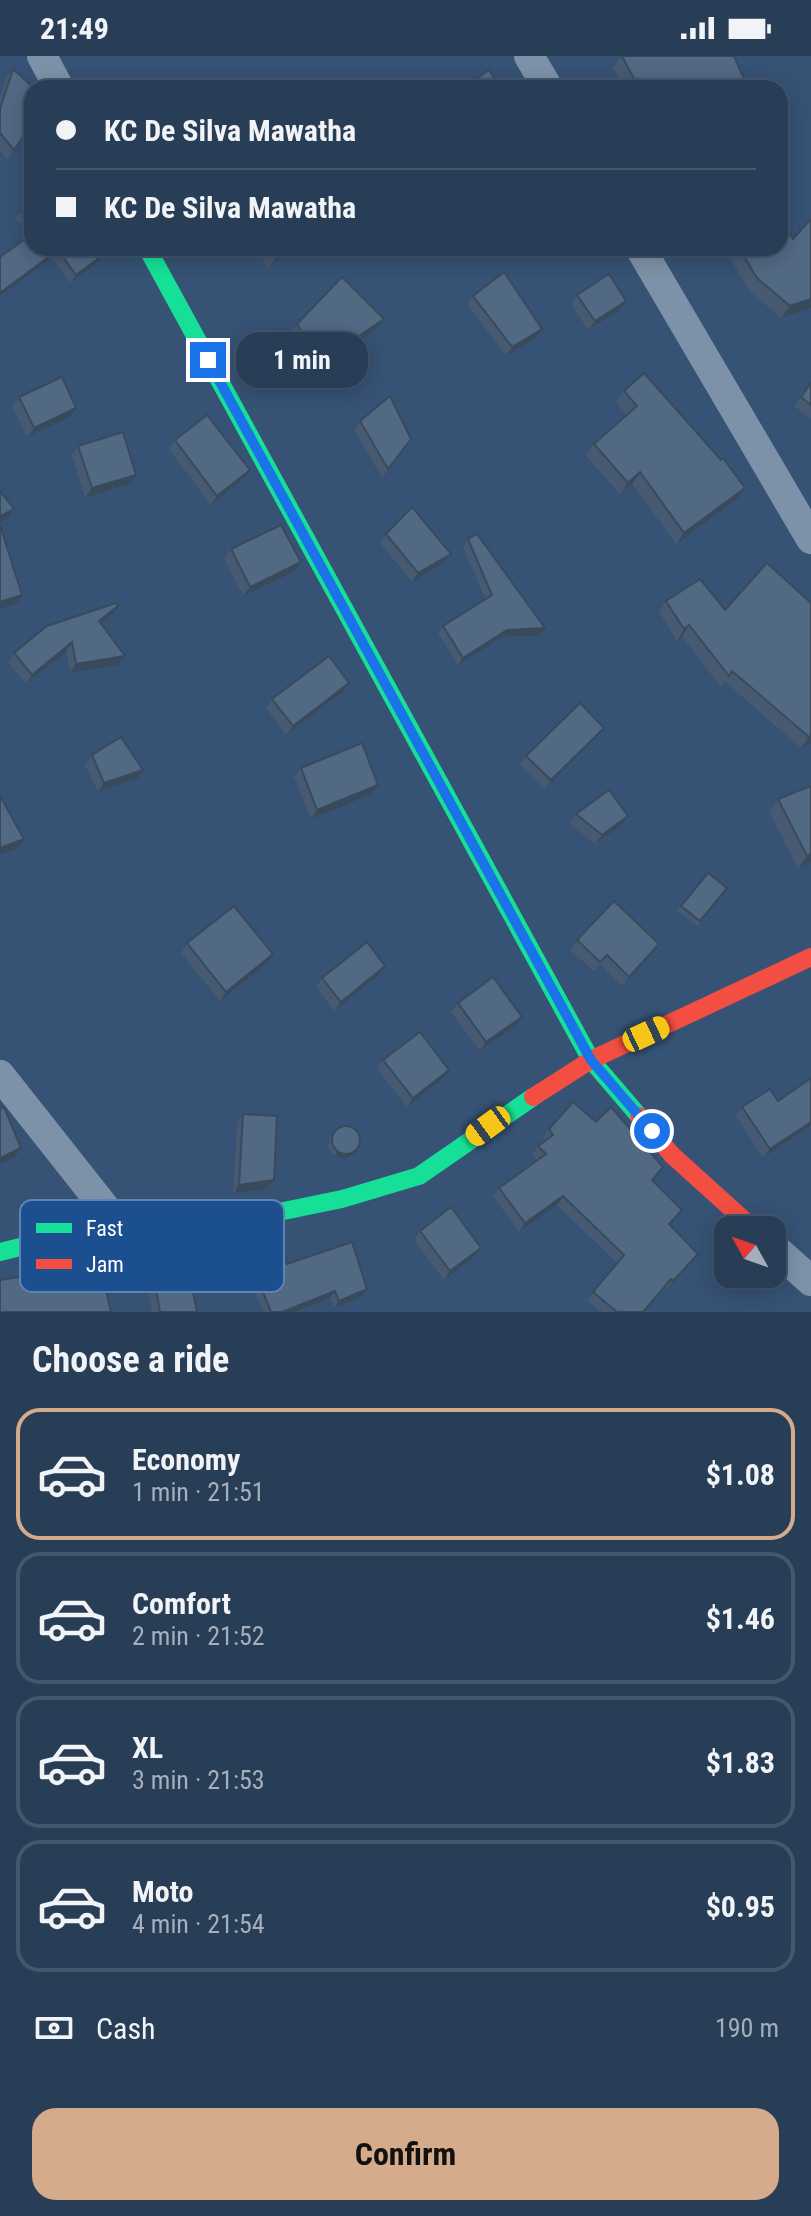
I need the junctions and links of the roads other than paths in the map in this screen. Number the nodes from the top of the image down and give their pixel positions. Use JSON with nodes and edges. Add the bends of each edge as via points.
{"nodes":[{"id":1,"x":42,"y":56,"type":"edge"},
{"id":2,"x":529,"y":56,"type":"edge"},
{"id":3,"x":55,"y":80,"type":"edge"},
{"id":4,"x":543,"y":80,"type":"edge"},
{"id":5,"x":151,"y":256,"type":"edge"},
{"id":6,"x":645,"y":256,"type":"edge"},
{"id":7,"x":811,"y":539,"type":"edge"},
{"id":8,"x":811,"y":957,"type":"edge"},
{"id":9,"x":591,"y":1060,"type":"junction"},
{"id":10,"x":0,"y":1075,"type":"edge"},
{"id":11,"x":99,"y":1200,"type":"edge"},
{"id":12,"x":284,"y":1211,"type":"edge"},
{"id":13,"x":740,"y":1216,"type":"edge"},
{"id":14,"x":20,"y":1247,"type":"edge"},
{"id":15,"x":0,"y":1252,"type":"edge"},
{"id":16,"x":786,"y":1259,"type":"edge"},
{"id":17,"x":811,"y":1281,"type":"edge"}],
"edges":[{"from":1,"to":3,"type":"street"},
{"from":2,"to":4,"type":"street"},
{"from":5,"to":9,"type":"street"},
{"from":6,"to":7,"type":"street"},
{"from":8,"to":9,"type":"street"},
{"from":9,"to":12,"type":"street","via":[[419,1176]]},
{"from":9,"to":13,"type":"street","via":[[672,1155]]},
{"from":10,"to":11,"type":"street"},
{"from":14,"to":15,"type":"street"},
{"from":16,"to":17,"type":"street"}]}
